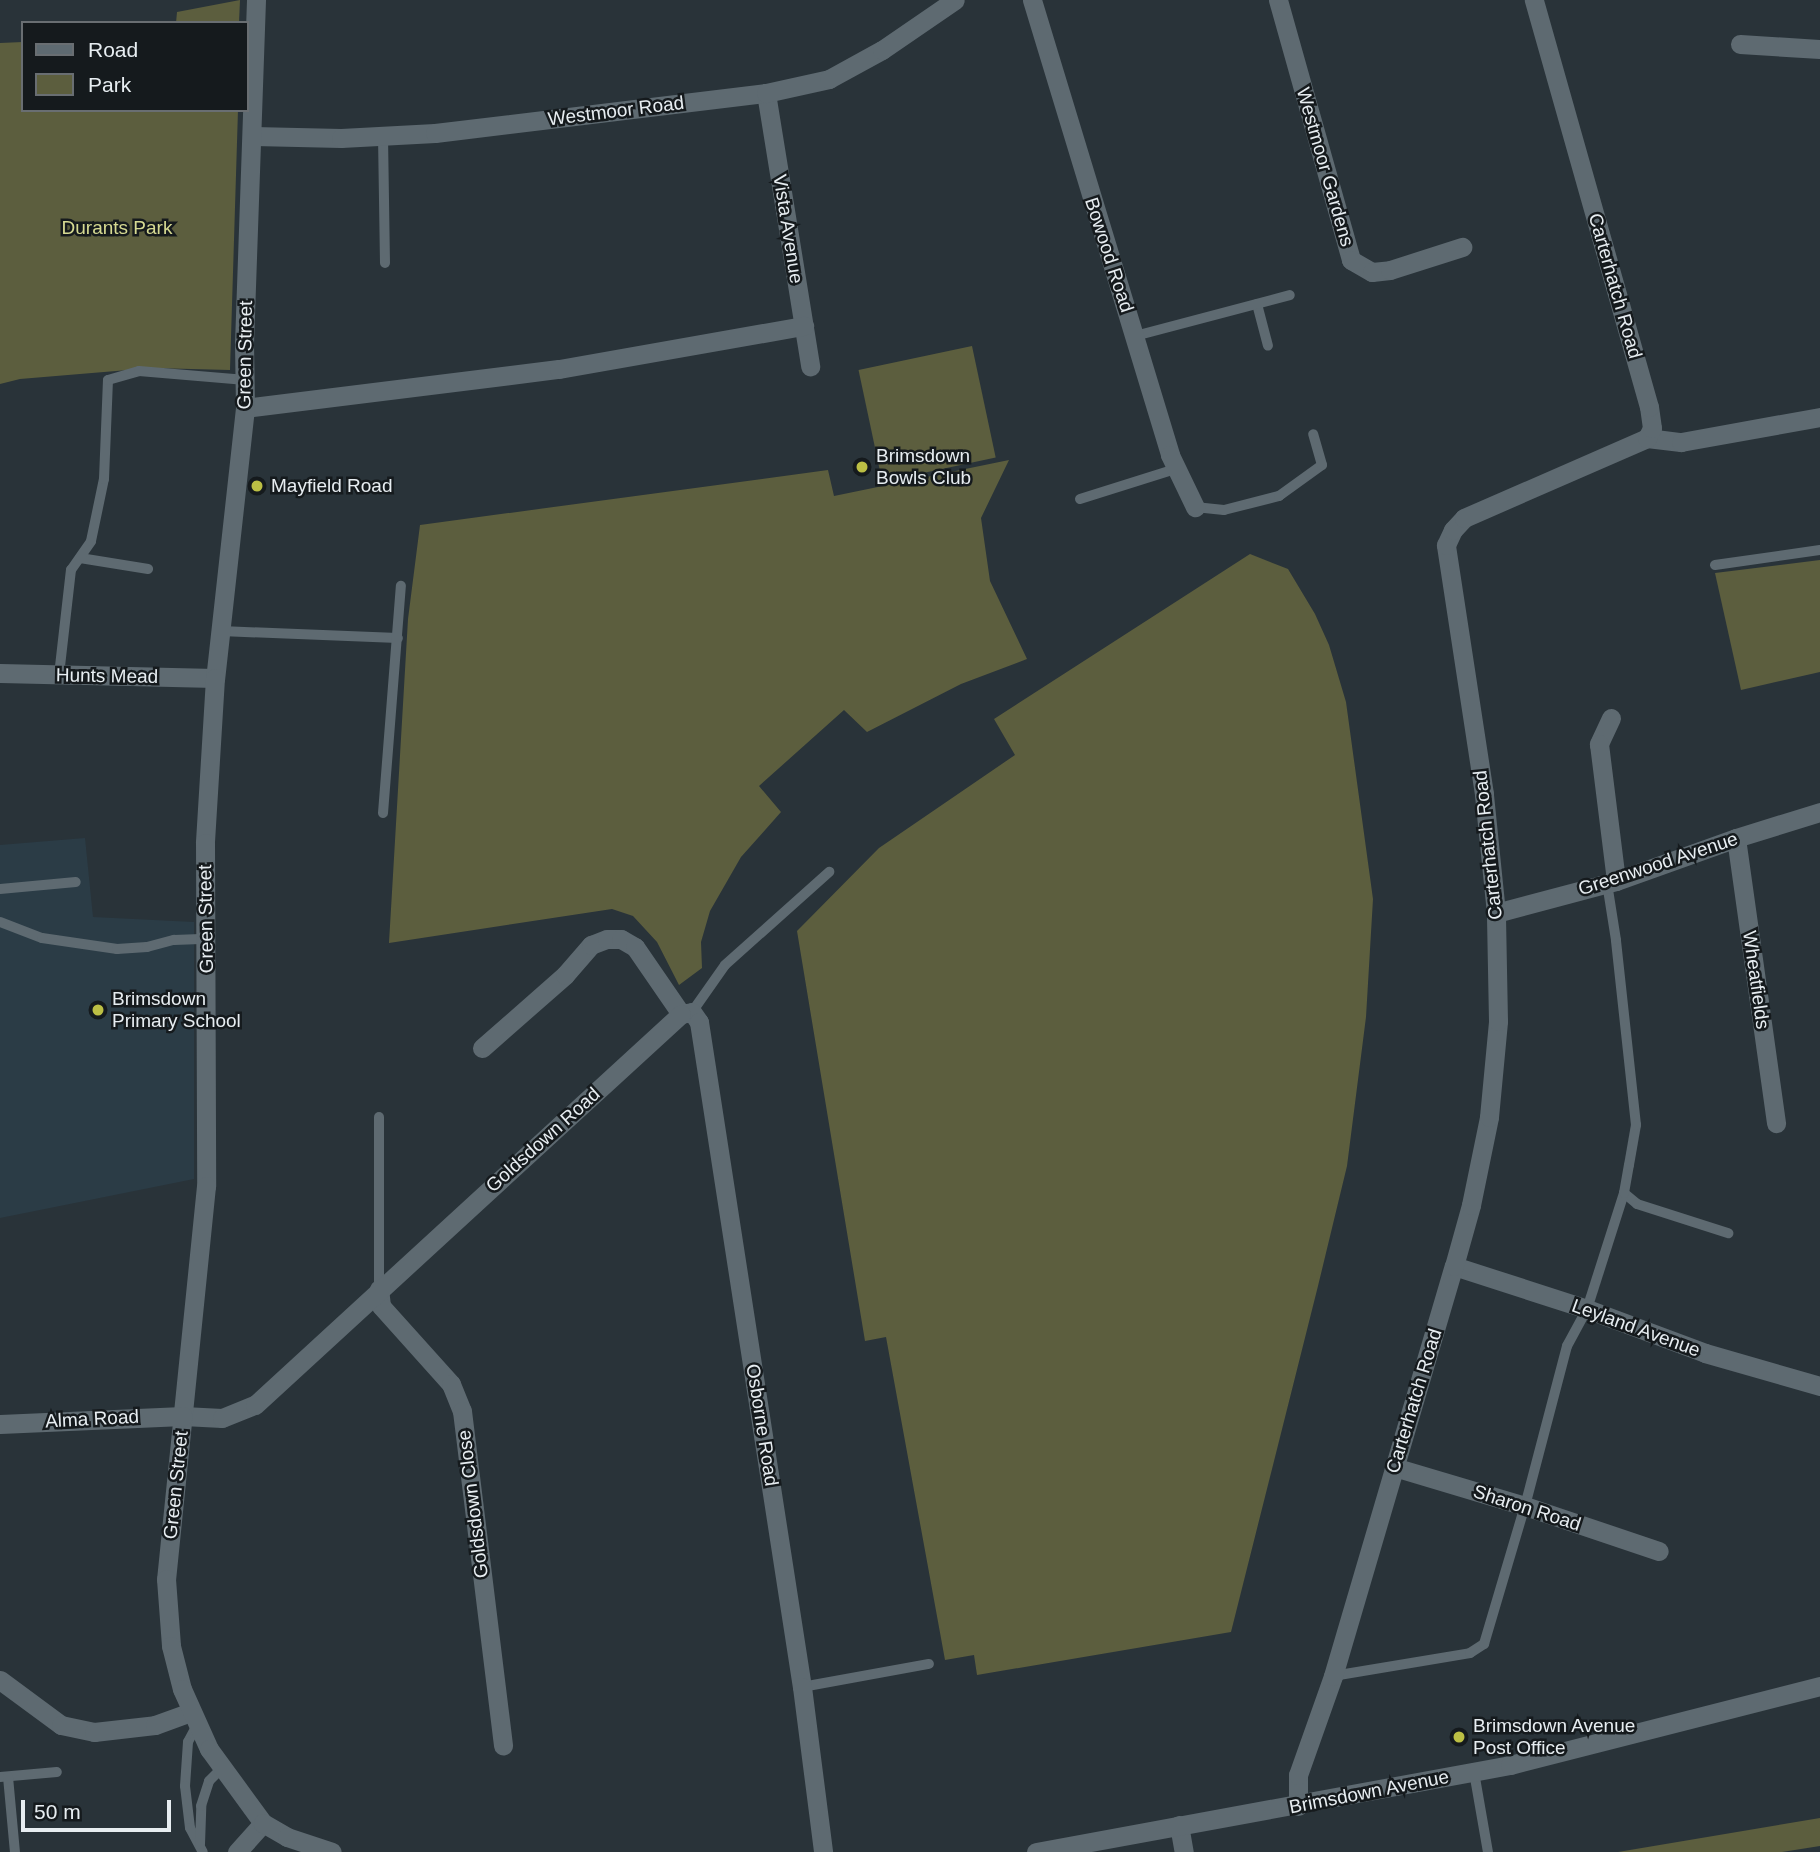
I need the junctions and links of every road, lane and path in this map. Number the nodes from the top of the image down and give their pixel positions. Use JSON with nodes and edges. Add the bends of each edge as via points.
{"nodes":[{"id":1,"x":256,"y":0,"type":"edge"},
{"id":2,"x":955,"y":0,"type":"edge"},
{"id":3,"x":1032,"y":0,"type":"edge"},
{"id":4,"x":1278,"y":0,"type":"edge"},
{"id":5,"x":1534,"y":0,"type":"edge"},
{"id":6,"x":1740,"y":44,"type":"dead end"},
{"id":7,"x":1820,"y":49,"type":"edge"},
{"id":8,"x":250,"y":56,"type":"edge"},
{"id":9,"x":766,"y":93,"type":"junction"},
{"id":10,"x":253,"y":136,"type":"junction"},
{"id":11,"x":383,"y":136,"type":"junction"},
{"id":12,"x":1462,"y":247,"type":"dead end"},
{"id":13,"x":384,"y":263,"type":"dead end"},
{"id":14,"x":1290,"y":295,"type":"dead end"},
{"id":15,"x":1257,"y":304,"type":"junction"},
{"id":16,"x":804,"y":326,"type":"junction"},
{"id":17,"x":1135,"y":336,"type":"junction"},
{"id":18,"x":1268,"y":346,"type":"dead end"},
{"id":19,"x":810,"y":366,"type":"dead end"},
{"id":20,"x":246,"y":380,"type":"junction"},
{"id":21,"x":245,"y":408,"type":"junction"},
{"id":22,"x":1820,"y":417,"type":"edge"},
{"id":23,"x":1313,"y":434,"type":"dead end"},
{"id":24,"x":1647,"y":438,"type":"junction"},
{"id":25,"x":1175,"y":469,"type":"junction"},
{"id":26,"x":1080,"y":499,"type":"dead end"},
{"id":27,"x":1195,"y":507,"type":"joint"},
{"id":28,"x":1820,"y":551,"type":"edge"},
{"id":29,"x":80,"y":558,"type":"junction"},
{"id":30,"x":1715,"y":565,"type":"dead end"},
{"id":31,"x":148,"y":569,"type":"dead end"},
{"id":32,"x":401,"y":586,"type":"dead end"},
{"id":33,"x":221,"y":631,"type":"junction"},
{"id":34,"x":398,"y":638,"type":"junction"},
{"id":35,"x":0,"y":673,"type":"edge"},
{"id":36,"x":59,"y":675,"type":"junction"},
{"id":37,"x":215,"y":678,"type":"junction"},
{"id":38,"x":1611,"y":719,"type":"dead end"},
{"id":39,"x":1820,"y":812,"type":"edge"},
{"id":40,"x":383,"y":813,"type":"dead end"},
{"id":41,"x":1736,"y":838,"type":"junction"},
{"id":42,"x":829,"y":872,"type":"dead end"},
{"id":43,"x":1611,"y":882,"type":"junction"},
{"id":44,"x":76,"y":883,"type":"dead end"},
{"id":45,"x":0,"y":889,"type":"edge"},
{"id":46,"x":1496,"y":913,"type":"junction"},
{"id":47,"x":0,"y":922,"type":"edge"},
{"id":48,"x":207,"y":939,"type":"junction"},
{"id":49,"x":687,"y":1013,"type":"junction"},
{"id":50,"x":482,"y":1048,"type":"dead end"},
{"id":51,"x":379,"y":1117,"type":"dead end"},
{"id":52,"x":1776,"y":1123,"type":"dead end"},
{"id":53,"x":1624,"y":1193,"type":"junction"},
{"id":54,"x":1728,"y":1233,"type":"dead end"},
{"id":55,"x":1454,"y":1266,"type":"junction"},
{"id":56,"x":379,"y":1289,"type":"junction"},
{"id":57,"x":1587,"y":1309,"type":"junction"},
{"id":58,"x":1820,"y":1386,"type":"edge"},
{"id":59,"x":183,"y":1416,"type":"junction"},
{"id":60,"x":0,"y":1424,"type":"edge"},
{"id":61,"x":1394,"y":1467,"type":"junction"},
{"id":62,"x":1525,"y":1506,"type":"junction"},
{"id":63,"x":1659,"y":1551,"type":"dead end"},
{"id":64,"x":929,"y":1664,"type":"dead end"},
{"id":65,"x":1333,"y":1676,"type":"junction"},
{"id":66,"x":0,"y":1680,"type":"edge"},
{"id":67,"x":802,"y":1686,"type":"junction"},
{"id":68,"x":1820,"y":1686,"type":"edge"},
{"id":69,"x":193,"y":1719,"type":"junction"},
{"id":70,"x":503,"y":1746,"type":"dead end"},
{"id":71,"x":222,"y":1768,"type":"junction"},
{"id":72,"x":57,"y":1772,"type":"dead end"},
{"id":73,"x":1474,"y":1772,"type":"junction"},
{"id":74,"x":4,"y":1777,"type":"edge"},
{"id":75,"x":1298,"y":1806,"type":"junction"},
{"id":76,"x":263,"y":1823,"type":"junction"},
{"id":77,"x":1180,"y":1825,"type":"junction"},
{"id":78,"x":202,"y":1850,"type":"edge"},
{"id":79,"x":15,"y":1852,"type":"edge"},
{"id":80,"x":237,"y":1852,"type":"edge"},
{"id":81,"x":332,"y":1852,"type":"edge"},
{"id":82,"x":823,"y":1852,"type":"edge"},
{"id":83,"x":1036,"y":1852,"type":"edge"},
{"id":84,"x":1184,"y":1852,"type":"edge"},
{"id":85,"x":1488,"y":1852,"type":"edge"}],
"edges":[{"from":1,"to":8,"type":"street","name":"Green Street"},
{"from":2,"to":9,"type":"street","name":"Westmoor Road","via":[[829,79]]},
{"from":3,"to":17,"type":"street","name":"Bowood Road"},
{"from":4,"to":12,"type":"street","name":"Westmoor Gardens","via":[[1351,260],[1372,272],[1390,270]]},
{"from":5,"to":24,"type":"street","name":"Carterhatch Road","via":[[1652,418]]},
{"from":6,"to":7,"type":"street"},
{"from":8,"to":10,"type":"street","name":"Green Street"},
{"from":9,"to":11,"type":"street","name":"Westmoor Road","via":[[435,134]]},
{"from":9,"to":16,"type":"street","name":"Vista Avenue"},
{"from":10,"to":11,"type":"street","name":"Westmoor Road"},
{"from":10,"to":20,"type":"street","name":"Green Street"},
{"from":11,"to":13,"type":"lane"},
{"from":14,"to":15,"type":"lane"},
{"from":15,"to":17,"type":"lane"},
{"from":15,"to":18,"type":"lane"},
{"from":16,"to":19,"type":"street","name":"Vista Avenue"},
{"from":16,"to":21,"type":"street","via":[[559,369]]},
{"from":17,"to":25,"type":"street","name":"Bowood Road"},
{"from":20,"to":21,"type":"street","name":"Green Street"},
{"from":20,"to":29,"type":"lane","via":[[139,371],[108,380],[104,478],[91,541]]},
{"from":21,"to":33,"type":"street","name":"Green Street"},
{"from":22,"to":24,"type":"street","via":[[1681,442]]},
{"from":23,"to":27,"type":"lane","via":[[1322,465],[1279,496],[1224,510]]},
{"from":24,"to":46,"type":"street","name":"Carterhatch Road","via":[[1464,518],[1449,537],[1447,559],[1484,794]]},
{"from":25,"to":26,"type":"lane"},
{"from":25,"to":27,"type":"street","name":"Bowood Road"},
{"from":28,"to":30,"type":"lane"},
{"from":29,"to":31,"type":"lane"},
{"from":29,"to":36,"type":"lane","via":[[71,570]]},
{"from":32,"to":34,"type":"lane"},
{"from":33,"to":34,"type":"lane"},
{"from":33,"to":37,"type":"street","name":"Green Street"},
{"from":34,"to":40,"type":"lane"},
{"from":35,"to":36,"type":"street","name":"Hunts Mead"},
{"from":36,"to":37,"type":"street","name":"Hunts Mead"},
{"from":37,"to":48,"type":"street","name":"Green Street","via":[[205,843]]},
{"from":38,"to":43,"type":"street","via":[[1599,744]]},
{"from":39,"to":41,"type":"street","name":"Greenwood Avenue"},
{"from":41,"to":43,"type":"street","name":"Greenwood Avenue"},
{"from":41,"to":52,"type":"street","name":"Wheatfields"},
{"from":42,"to":49,"type":"lane","via":[[725,965]]},
{"from":43,"to":46,"type":"street","name":"Greenwood Avenue"},
{"from":43,"to":53,"type":"lane","via":[[1636,1125]]},
{"from":44,"to":45,"type":"lane"},
{"from":46,"to":55,"type":"street","name":"Carterhatch Road","via":[[1498,1021],[1489,1117]]},
{"from":47,"to":48,"type":"lane","via":[[42,938],[117,949]]},
{"from":48,"to":59,"type":"street","name":"Green Street","via":[[206,1186]]},
{"from":49,"to":50,"type":"street","via":[[635,947],[621,939],[607,939],[591,945],[565,975]]},
{"from":49,"to":56,"type":"street","name":"Goldsdown Road"},
{"from":49,"to":67,"type":"street","name":"Osborne Road","via":[[699,1022]]},
{"from":51,"to":56,"type":"lane"},
{"from":53,"to":54,"type":"lane","via":[[1637,1204]]},
{"from":53,"to":57,"type":"lane"},
{"from":55,"to":57,"type":"street","name":"Leyland Avenue"},
{"from":55,"to":61,"type":"street","name":"Carterhatch Road"},
{"from":56,"to":59,"type":"street","name":"Goldsdown Road","via":[[255,1405],[222,1418]]},
{"from":56,"to":70,"type":"street","name":"Goldsdown Close","via":[[381,1306],[451,1384],[462,1411]]},
{"from":57,"to":58,"type":"street","name":"Leyland Avenue","via":[[1705,1353]]},
{"from":57,"to":62,"type":"lane","via":[[1567,1346]]},
{"from":59,"to":60,"type":"street","name":"Alma Road"},
{"from":59,"to":69,"type":"street","name":"Green Street","via":[[166,1579],[171,1646]]},
{"from":61,"to":62,"type":"street","name":"Sharon Road"},
{"from":61,"to":65,"type":"street","name":"Carterhatch Road"},
{"from":62,"to":63,"type":"street","name":"Sharon Road"},
{"from":62,"to":65,"type":"lane","via":[[1484,1644],[1470,1653]]},
{"from":64,"to":67,"type":"lane"},
{"from":65,"to":75,"type":"street","name":"Carterhatch Road","via":[[1298,1775]]},
{"from":66,"to":69,"type":"street","via":[[61,1724],[94,1732]]},
{"from":67,"to":82,"type":"street","name":"Osborne Road"},
{"from":68,"to":73,"type":"street","name":"Brimsdown Avenue"},
{"from":69,"to":71,"type":"street","name":"Green Street"},
{"from":69,"to":78,"type":"lane","via":[[185,1786],[190,1828]]},
{"from":71,"to":76,"type":"street","name":"Green Street"},
{"from":71,"to":78,"type":"lane","via":[[209,1781],[201,1806]]},
{"from":72,"to":74,"type":"lane"},
{"from":73,"to":75,"type":"street","name":"Brimsdown Avenue"},
{"from":73,"to":85,"type":"lane"},
{"from":74,"to":79,"type":"lane"},
{"from":75,"to":77,"type":"street","name":"Brimsdown Avenue"},
{"from":76,"to":80,"type":"street"},
{"from":76,"to":81,"type":"street","name":"Green Street","via":[[287,1837]]},
{"from":77,"to":83,"type":"street","name":"Brimsdown Avenue"},
{"from":77,"to":84,"type":"street"}]}
